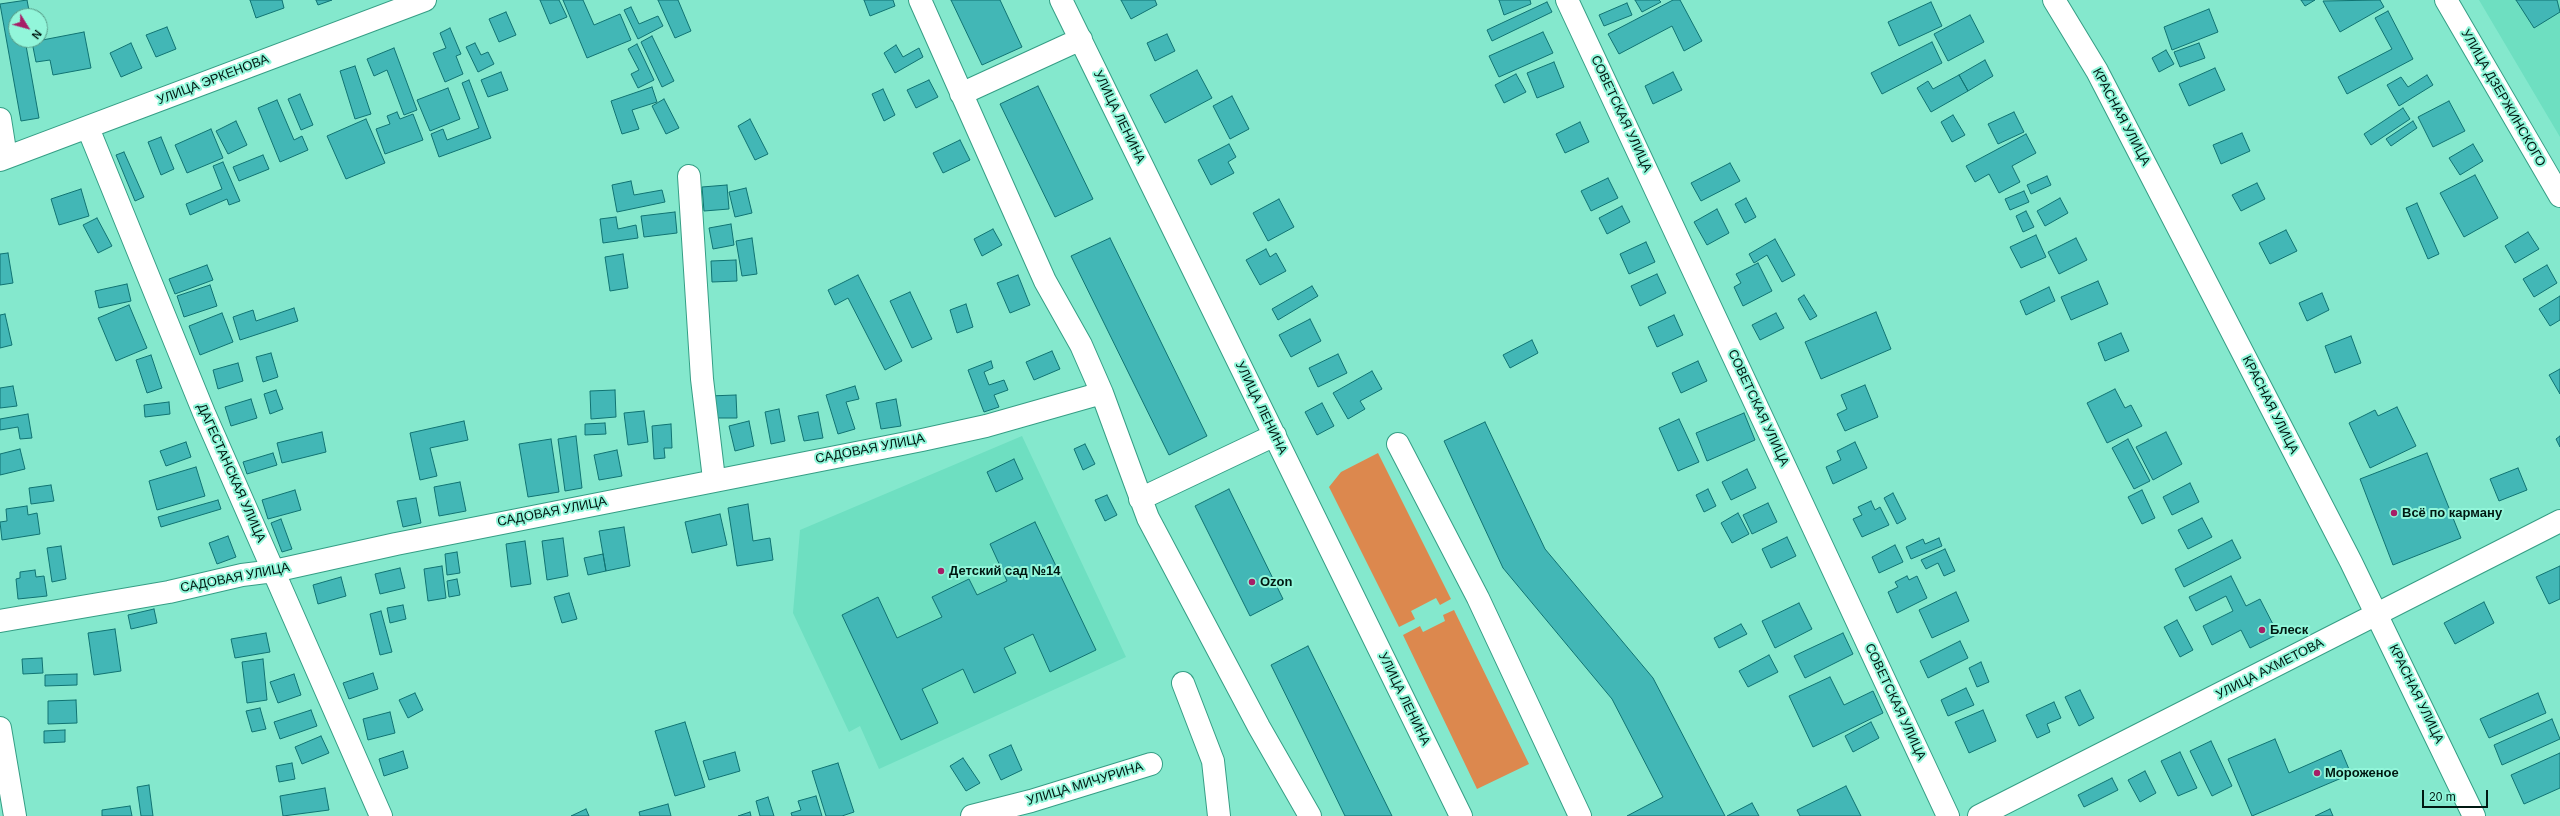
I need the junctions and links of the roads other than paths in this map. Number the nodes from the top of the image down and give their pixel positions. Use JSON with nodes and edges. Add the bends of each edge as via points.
{"nodes":[{"id":1,"x":426,"y":0,"type":"edge"},
{"id":2,"x":920,"y":0,"type":"edge"},
{"id":3,"x":1061,"y":0,"type":"edge"},
{"id":4,"x":1567,"y":0,"type":"edge"},
{"id":5,"x":2054,"y":0,"type":"edge"},
{"id":6,"x":2446,"y":0,"type":"edge"},
{"id":7,"x":1081,"y":39,"type":"junction"},
{"id":8,"x":961,"y":94,"type":"junction"},
{"id":9,"x":0,"y":119,"type":"edge"},
{"id":10,"x":88,"y":128,"type":"junction"},
{"id":11,"x":3,"y":159,"type":"edge"},
{"id":12,"x":689,"y":176,"type":"dead end"},
{"id":13,"x":2560,"y":196,"type":"edge"},
{"id":14,"x":1102,"y":393,"type":"junction"},
{"id":15,"x":1275,"y":435,"type":"junction"},
{"id":16,"x":1398,"y":444,"type":"dead end"},
{"id":17,"x":714,"y":479,"type":"junction"},
{"id":18,"x":1140,"y":499,"type":"junction"},
{"id":19,"x":2560,"y":521,"type":"edge"},
{"id":20,"x":274,"y":571,"type":"junction"},
{"id":21,"x":2377,"y":615,"type":"junction"},
{"id":22,"x":0,"y":621,"type":"edge"},
{"id":23,"x":1183,"y":683,"type":"dead end"},
{"id":24,"x":0,"y":728,"type":"edge"},
{"id":25,"x":1151,"y":764,"type":"dead end"},
{"id":26,"x":1457,"y":815,"type":"edge"},
{"id":27,"x":15,"y":816,"type":"edge"},
{"id":28,"x":381,"y":816,"type":"edge"},
{"id":29,"x":972,"y":816,"type":"edge"},
{"id":30,"x":1219,"y":816,"type":"edge"},
{"id":31,"x":1310,"y":816,"type":"edge"},
{"id":32,"x":1580,"y":816,"type":"edge"},
{"id":33,"x":1948,"y":816,"type":"edge"},
{"id":34,"x":1979,"y":816,"type":"edge"},
{"id":35,"x":2474,"y":816,"type":"edge"}],
"edges":[{"from":1,"to":10,"type":"street","name":"УЛИЦА ЭРКЕНОВА"},
{"from":2,"to":8,"type":"street"},
{"from":3,"to":7,"type":"street","name":"УЛИЦА ЛЕНИНА"},
{"from":4,"to":33,"type":"street","name":"СОВЕТСКАЯ УЛИЦА"},
{"from":5,"to":21,"type":"street","name":"КРАСНАЯ УЛИЦА","via":[[2097,71]]},
{"from":6,"to":13,"type":"street","name":"УЛИЦА ДЗЕРЖИНСКОГО"},
{"from":7,"to":8,"type":"street"},
{"from":7,"to":15,"type":"street","name":"УЛИЦА ЛЕНИНА"},
{"from":8,"to":14,"type":"street","via":[[1044,281],[1082,345]]},
{"from":9,"to":11,"type":"street"},
{"from":10,"to":11,"type":"street","name":"УЛИЦА ЭРКЕНОВА"},
{"from":10,"to":20,"type":"street","name":"ДАГЕСТАНСКАЯ УЛИЦА","via":[[201,406]]},
{"from":12,"to":17,"type":"street","via":[[702,378]]},
{"from":14,"to":17,"type":"street","name":"САДОВАЯ УЛИЦА","via":[[986,426]]},
{"from":14,"to":18,"type":"street"},
{"from":15,"to":18,"type":"street"},
{"from":15,"to":26,"type":"street","name":"УЛИЦА ЛЕНИНА"},
{"from":16,"to":32,"type":"street","via":[[1478,598]]},
{"from":17,"to":20,"type":"street","name":"САДОВАЯ УЛИЦА"},
{"from":18,"to":31,"type":"street","via":[[1259,727]]},
{"from":19,"to":21,"type":"street","name":"УЛИЦА АХМЕТОВА"},
{"from":20,"to":22,"type":"street","name":"САДОВАЯ УЛИЦА"},
{"from":20,"to":28,"type":"street","name":"ДАГЕСТАНСКАЯ УЛИЦА"},
{"from":21,"to":34,"type":"street","name":"УЛИЦА АХМЕТОВА"},
{"from":21,"to":35,"type":"street","name":"КРАСНАЯ УЛИЦА"},
{"from":23,"to":30,"type":"street","via":[[1212,761]]},
{"from":24,"to":27,"type":"street"},
{"from":25,"to":29,"type":"street","name":"УЛИЦА МИЧУРИНА","via":[[1031,801]]}]}
